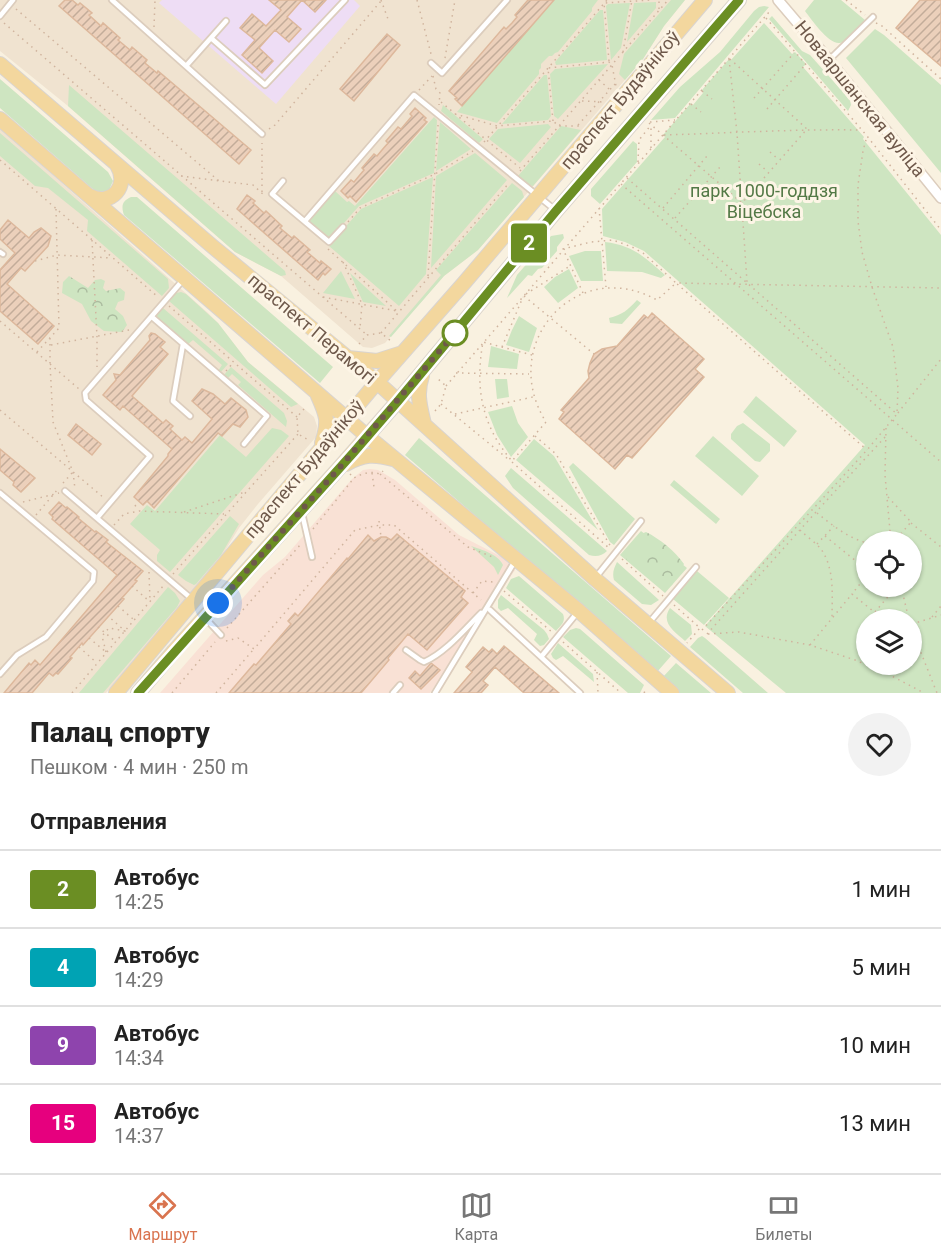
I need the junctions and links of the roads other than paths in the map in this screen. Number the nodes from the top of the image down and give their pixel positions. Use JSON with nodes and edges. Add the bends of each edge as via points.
{"nodes":[{"id":1,"x":112,"y":0,"type":"edge"},
{"id":2,"x":344,"y":0,"type":"edge"},
{"id":3,"x":507,"y":0,"type":"edge"},
{"id":4,"x":705,"y":0,"type":"edge"},
{"id":5,"x":739,"y":0,"type":"edge"},
{"id":6,"x":778,"y":0,"type":"edge"},
{"id":7,"x":12,"y":2,"type":"edge"},
{"id":8,"x":0,"y":18,"type":"edge"},
{"id":9,"x":872,"y":19,"type":"road end"},
{"id":10,"x":226,"y":21,"type":"dead end"},
{"id":11,"x":211,"y":38,"type":"junction"},
{"id":12,"x":829,"y":60,"type":"junction"},
{"id":13,"x":430,"y":63,"type":"road end"},
{"id":14,"x":0,"y":64,"type":"edge"},
{"id":15,"x":186,"y":66,"type":"junction"},
{"id":16,"x":0,"y":119,"type":"edge"},
{"id":17,"x":262,"y":134,"type":"road end"},
{"id":18,"x":115,"y":164,"type":"junction"},
{"id":19,"x":283,"y":181,"type":"dead end"},
{"id":20,"x":149,"y":192,"type":"junction"},
{"id":21,"x":88,"y":195,"type":"junction"},
{"id":22,"x":538,"y":197,"type":"junction"},
{"id":23,"x":941,"y":198,"type":"edge"},
{"id":24,"x":556,"y":211,"type":"junction"},
{"id":25,"x":304,"y":221,"type":"junction"},
{"id":26,"x":121,"y":223,"type":"junction"},
{"id":27,"x":343,"y":227,"type":"road end"},
{"id":28,"x":184,"y":278,"type":"junction"},
{"id":29,"x":152,"y":317,"type":"junction"},
{"id":30,"x":183,"y":344,"type":"junction"},
{"id":31,"x":404,"y":352,"type":"junction"},
{"id":32,"x":348,"y":358,"type":"junction"},
{"id":33,"x":425,"y":369,"type":"junction"},
{"id":34,"x":377,"y":382,"type":"junction"},
{"id":35,"x":317,"y":394,"type":"junction"},
{"id":36,"x":398,"y":401,"type":"junction"},
{"id":37,"x":190,"y":416,"type":"dead end"},
{"id":38,"x":346,"y":418,"type":"junction"},
{"id":39,"x":424,"y":424,"type":"junction"},
{"id":40,"x":367,"y":436,"type":"junction"},
{"id":41,"x":243,"y":444,"type":"dead end"},
{"id":42,"x":316,"y":445,"type":"junction"},
{"id":43,"x":394,"y":459,"type":"junction"},
{"id":44,"x":345,"y":470,"type":"junction"},
{"id":45,"x":65,"y":491,"type":"road end"},
{"id":46,"x":0,"y":493,"type":"edge"},
{"id":47,"x":301,"y":511,"type":"junction"},
{"id":48,"x":97,"y":519,"type":"junction"},
{"id":49,"x":641,"y":521,"type":"dead end"},
{"id":50,"x":312,"y":557,"type":"dead end"},
{"id":51,"x":517,"y":559,"type":"junction"},
{"id":52,"x":696,"y":567,"type":"dead end"},
{"id":53,"x":595,"y":579,"type":"junction"},
{"id":54,"x":194,"y":601,"type":"junction"},
{"id":55,"x":487,"y":608,"type":"junction"},
{"id":56,"x":579,"y":611,"type":"junction"},
{"id":57,"x":205,"y":618,"type":"junction"},
{"id":58,"x":648,"y":624,"type":"junction"},
{"id":59,"x":220,"y":637,"type":"road end"},
{"id":60,"x":406,"y":650,"type":"dead end"},
{"id":61,"x":540,"y":657,"type":"junction"},
{"id":62,"x":0,"y":674,"type":"edge"},
{"id":63,"x":400,"y":685,"type":"dead end"},
{"id":64,"x":575,"y":688,"type":"junction"},
{"id":65,"x":123,"y":691,"type":"edge"},
{"id":66,"x":667,"y":692,"type":"edge"},
{"id":67,"x":138,"y":693,"type":"edge"},
{"id":68,"x":393,"y":693,"type":"edge"},
{"id":69,"x":435,"y":693,"type":"edge"},
{"id":70,"x":570,"y":693,"type":"edge"},
{"id":71,"x":580,"y":693,"type":"edge"},
{"id":72,"x":728,"y":693,"type":"edge"}],
"edges":[{"from":1,"to":15,"type":"lane"},
{"from":2,"to":11,"type":"lane","via":[[265,85]]},
{"from":3,"to":13,"type":"lane","via":[[442,73]]},
{"from":4,"to":22,"type":"main road","name":"праспект Будаўнікоў"},
{"from":5,"to":24,"type":"main road","name":"праспект Будаўнікоў"},
{"from":6,"to":12,"type":"street","name":"Новааршанская вуліца"},
{"from":7,"to":8,"type":"lane"},
{"from":9,"to":12,"type":"lane"},
{"from":10,"to":11,"type":"lane"},
{"from":11,"to":15,"type":"lane"},
{"from":12,"to":23,"type":"street","name":"Новааршанская вуліца"},
{"from":14,"to":18,"type":"main road","name":"праспект Перамогі"},
{"from":15,"to":17,"type":"lane"},
{"from":16,"to":21,"type":"main road"},
{"from":18,"to":20,"type":"main road","name":"праспект Перамогі"},
{"from":18,"to":21,"type":"main road","via":[[122,181],[116,193],[102,199]]},
{"from":19,"to":25,"type":"lane","via":[[272,194]]},
{"from":20,"to":26,"type":"main road","via":[[134,189],[120,197],[116,215]]},
{"from":20,"to":32,"type":"main road","name":"праспект Перамогі"},
{"from":21,"to":26,"type":"main road"},
{"from":22,"to":24,"type":"lane"},
{"from":22,"to":25,"type":"lane","via":[[414,95]]},
{"from":22,"to":31,"type":"main road","name":"праспект Будаўнікоў"},
{"from":24,"to":33,"type":"main road","name":"праспект Будаўнікоў"},
{"from":25,"to":27,"type":"lane","via":[[329,242]]},
{"from":26,"to":28,"type":"main road"},
{"from":28,"to":29,"type":"lane"},
{"from":28,"to":35,"type":"main road"},
{"from":29,"to":30,"type":"lane"},
{"from":29,"to":48,"type":"lane","via":[[85,393],[86,400],[150,456]]},
{"from":30,"to":37,"type":"lane","via":[[173,401]]},
{"from":30,"to":41,"type":"lane","via":[[267,416]]},
{"from":31,"to":32,"type":"main road","via":[[376,361]]},
{"from":31,"to":34,"type":"main road","name":"праспект Будаўнікоў"},
{"from":32,"to":34,"type":"main road","name":"праспект Перамогі"},
{"from":33,"to":36,"type":"main road","name":"праспект Будаўнікоў"},
{"from":33,"to":39,"type":"main road","via":[[418,387]]},
{"from":34,"to":36,"type":"main road","name":"праспект Перамогі"},
{"from":34,"to":38,"type":"main road","name":"праспект Будаўнікоў"},
{"from":35,"to":38,"type":"main road"},
{"from":35,"to":42,"type":"main road","via":[[327,420],[326,431]]},
{"from":36,"to":39,"type":"main road","name":"праспект Перамогі"},
{"from":36,"to":40,"type":"main road","name":"праспект Будаўнікоў"},
{"from":38,"to":40,"type":"main road"},
{"from":38,"to":42,"type":"main road","name":"праспект Будаўнікоў"},
{"from":39,"to":53,"type":"main road","name":"праспект Перамогі"},
{"from":40,"to":43,"type":"main road"},
{"from":40,"to":44,"type":"main road","name":"праспект Будаўнікоў"},
{"from":42,"to":54,"type":"main road","name":"праспект Будаўнікоў"},
{"from":43,"to":44,"type":"main road","via":[[369,455],[357,458]]},
{"from":43,"to":51,"type":"main road"},
{"from":44,"to":47,"type":"main road","name":"праспект Будаўнікоў"},
{"from":45,"to":48,"type":"lane"},
{"from":46,"to":62,"type":"lane","via":[[94,572],[93,581],[46,637],[17,655]]},
{"from":47,"to":50,"type":"lane"},
{"from":47,"to":57,"type":"main road","name":"праспект Будаўнікоў"},
{"from":48,"to":54,"type":"lane"},
{"from":49,"to":53,"type":"lane"},
{"from":51,"to":55,"type":"lane"},
{"from":51,"to":56,"type":"main road"},
{"from":52,"to":58,"type":"lane"},
{"from":53,"to":58,"type":"main road","name":"праспект Перамогі"},
{"from":54,"to":57,"type":"street"},
{"from":54,"to":65,"type":"main road","name":"праспект Будаўнікоў"},
{"from":55,"to":60,"type":"lane","via":[[431,659],[424,662]]},
{"from":55,"to":61,"type":"lane"},
{"from":55,"to":69,"type":"lane"},
{"from":56,"to":61,"type":"lane"},
{"from":56,"to":66,"type":"main road"},
{"from":57,"to":59,"type":"lane"},
{"from":57,"to":67,"type":"main road","name":"праспект Будаўнікоў"},
{"from":58,"to":72,"type":"main road","name":"праспект Перамогі"},
{"from":61,"to":64,"type":"lane"},
{"from":63,"to":68,"type":"lane"},
{"from":64,"to":70,"type":"lane"},
{"from":64,"to":71,"type":"lane"}]}
